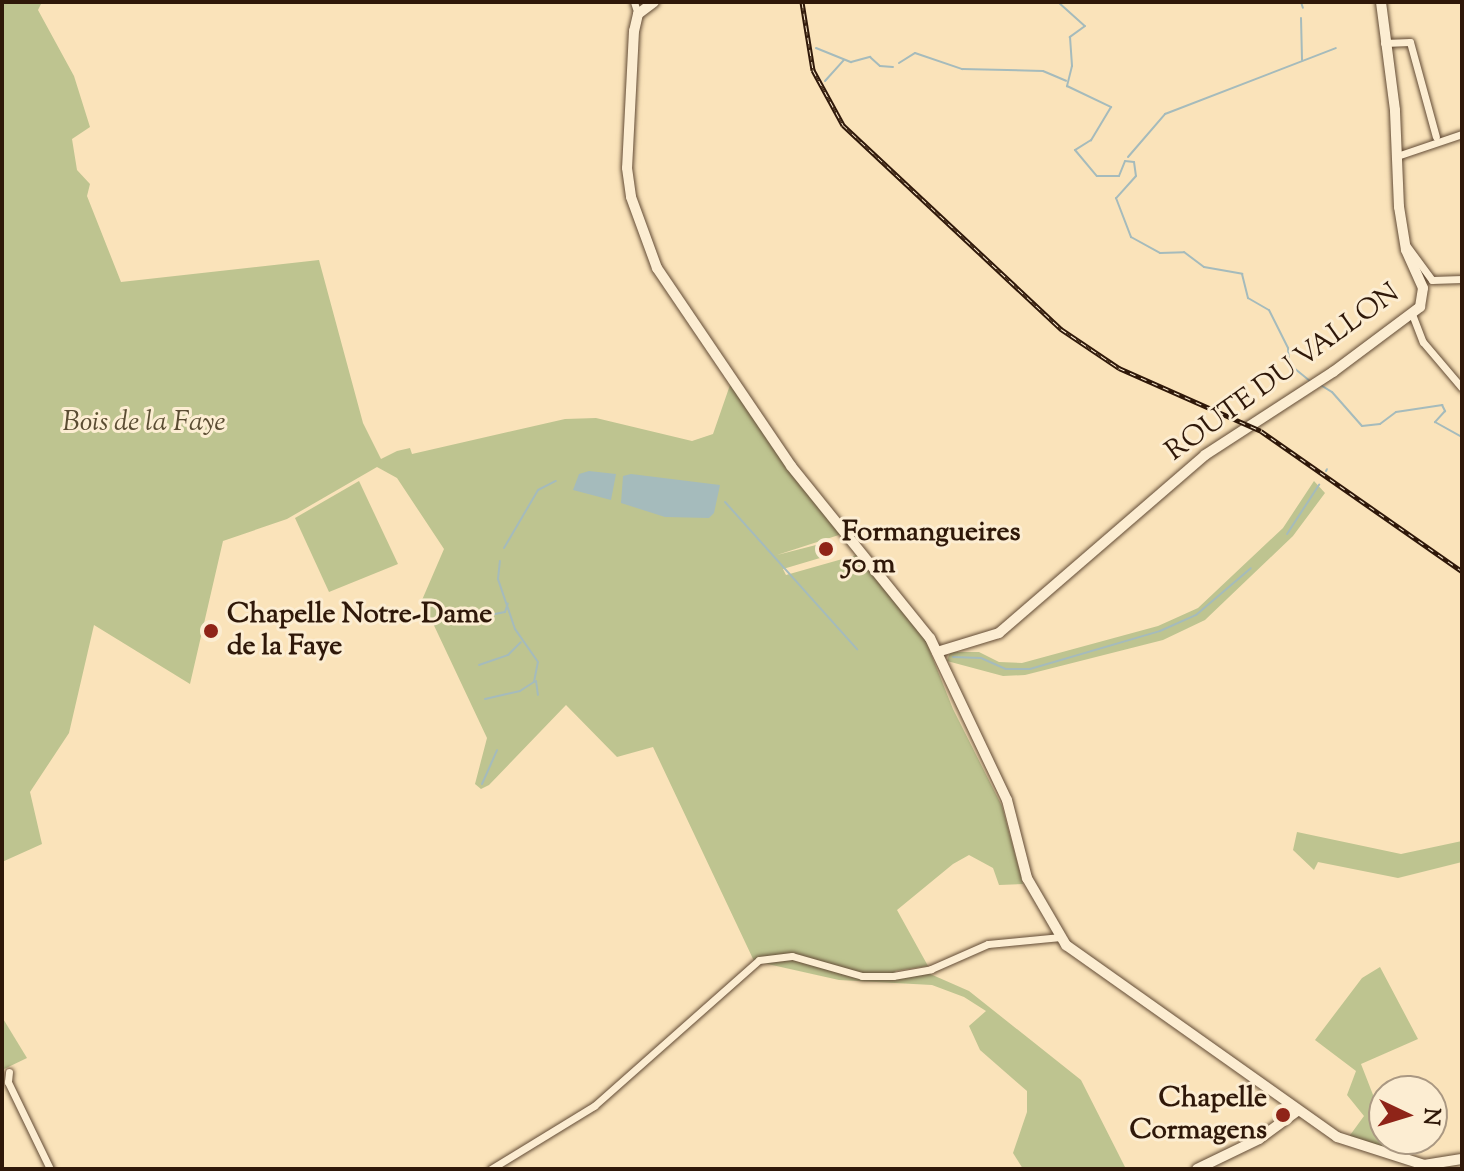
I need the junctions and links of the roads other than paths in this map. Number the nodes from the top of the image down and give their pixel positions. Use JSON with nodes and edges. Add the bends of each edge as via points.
{"nodes":[{"id":1,"x":634,"y":2,"type":"edge"},
{"id":2,"x":654,"y":2,"type":"edge"},
{"id":3,"x":1381,"y":2,"type":"edge"},
{"id":4,"x":638,"y":14,"type":"junction"},
{"id":5,"x":1382,"y":44,"type":"junction"},
{"id":6,"x":1462,"y":134,"type":"edge"},
{"id":7,"x":1436,"y":137,"type":"dead end"},
{"id":8,"x":1397,"y":156,"type":"junction"},
{"id":9,"x":1405,"y":244,"type":"junction"},
{"id":10,"x":1462,"y":279,"type":"edge"},
{"id":11,"x":1412,"y":314,"type":"junction"},
{"id":12,"x":1462,"y":388,"type":"edge"},
{"id":13,"x":937,"y":652,"type":"junction"},
{"id":14,"x":1061,"y":937,"type":"junction"},
{"id":15,"x":9,"y":1072,"type":"dead end"},
{"id":16,"x":1297,"y":1111,"type":"junction"},
{"id":17,"x":1461,"y":1163,"type":"edge"},
{"id":18,"x":50,"y":1169,"type":"edge"},
{"id":19,"x":491,"y":1169,"type":"edge"},
{"id":20,"x":1197,"y":1169,"type":"edge"}],
"edges":[{"from":1,"to":4,"type":"street"},
{"from":2,"to":4,"type":"street"},
{"from":3,"to":5,"type":"street","name":"ROUTE DU VALLON"},
{"from":4,"to":13,"type":"street","via":[[628,180],[657,268],[791,466],[867,554]]},
{"from":5,"to":7,"type":"street","via":[[1410,42]]},
{"from":5,"to":8,"type":"street","name":"ROUTE DU VALLON"},
{"from":6,"to":8,"type":"street"},
{"from":8,"to":9,"type":"street","name":"ROUTE DU VALLON"},
{"from":9,"to":10,"type":"street","via":[[1432,280]]},
{"from":9,"to":11,"type":"street","name":"ROUTE DU VALLON","via":[[1424,293]]},
{"from":11,"to":12,"type":"street","via":[[1423,342]]},
{"from":11,"to":13,"type":"street","name":"ROUTE DU VALLON","via":[[1205,455],[999,633]]},
{"from":13,"to":14,"type":"street","via":[[1007,800],[1027,878]]},
{"from":14,"to":16,"type":"street","via":[[1070,949]]},
{"from":14,"to":19,"type":"street","via":[[1003,941],[931,969],[878,977],[792,956],[759,960],[594,1106]]},
{"from":15,"to":18,"type":"street","via":[[9,1084]]},
{"from":16,"to":17,"type":"street","via":[[1337,1137],[1365,1147],[1434,1166]]},
{"from":16,"to":20,"type":"street","via":[[1259,1139]]}]}
